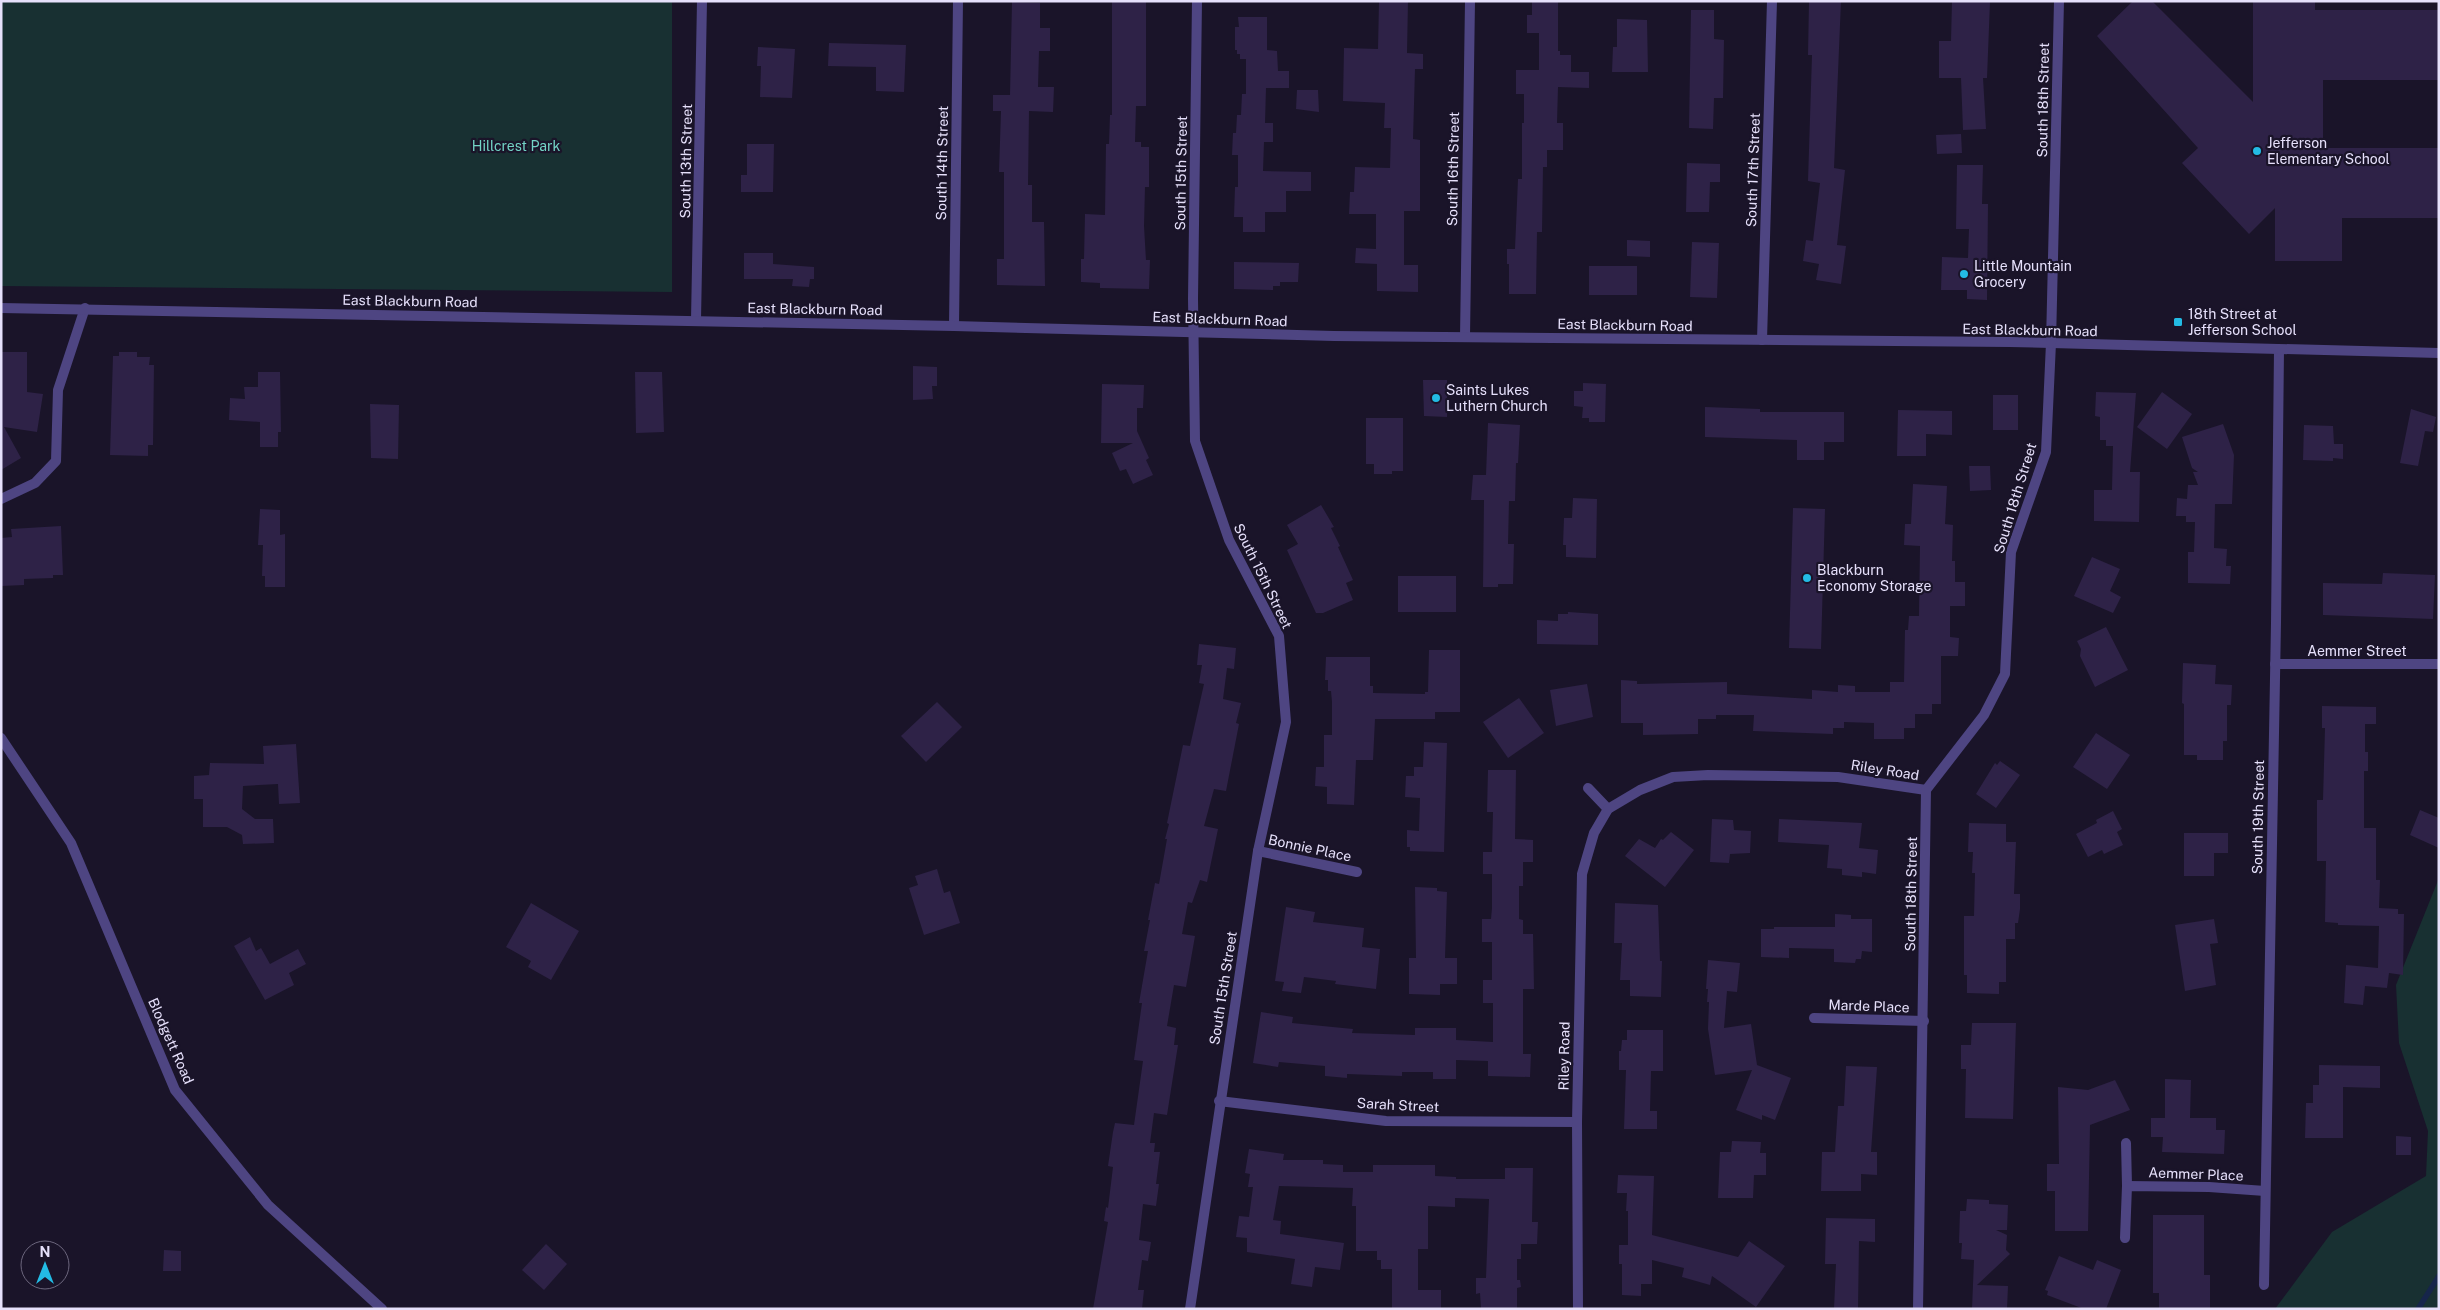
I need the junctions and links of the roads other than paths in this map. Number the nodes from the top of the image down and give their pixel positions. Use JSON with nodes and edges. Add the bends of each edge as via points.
{"nodes":[{"id":1,"x":702,"y":1,"type":"edge"},
{"id":2,"x":958,"y":1,"type":"edge"},
{"id":3,"x":1197,"y":1,"type":"edge"},
{"id":4,"x":1470,"y":1,"type":"edge"},
{"id":5,"x":1772,"y":1,"type":"edge"},
{"id":6,"x":2059,"y":1,"type":"edge"},
{"id":7,"x":1,"y":308,"type":"edge"},
{"id":8,"x":85,"y":308,"type":"junction"},
{"id":9,"x":696,"y":320,"type":"junction"},
{"id":10,"x":954,"y":326,"type":"junction"},
{"id":11,"x":1194,"y":331,"type":"junction"},
{"id":12,"x":1465,"y":337,"type":"junction"},
{"id":13,"x":1762,"y":340,"type":"junction"},
{"id":14,"x":2051,"y":343,"type":"junction"},
{"id":15,"x":2279,"y":350,"type":"junction"},
{"id":16,"x":2439,"y":353,"type":"edge"},
{"id":17,"x":1,"y":499,"type":"edge"},
{"id":18,"x":2275,"y":664,"type":"junction"},
{"id":19,"x":2439,"y":664,"type":"edge"},
{"id":20,"x":1,"y":738,"type":"edge"},
{"id":21,"x":1588,"y":788,"type":"dead end"},
{"id":22,"x":1926,"y":790,"type":"junction"},
{"id":23,"x":1608,"y":809,"type":"junction"},
{"id":24,"x":1258,"y":851,"type":"junction"},
{"id":25,"x":1357,"y":872,"type":"dead end"},
{"id":26,"x":1814,"y":1018,"type":"dead end"},
{"id":27,"x":1924,"y":1021,"type":"junction"},
{"id":28,"x":1219,"y":1101,"type":"junction"},
{"id":29,"x":1577,"y":1122,"type":"junction"},
{"id":30,"x":2126,"y":1143,"type":"dead end"},
{"id":31,"x":2127,"y":1186,"type":"junction"},
{"id":32,"x":2265,"y":1190,"type":"junction"},
{"id":33,"x":2125,"y":1238,"type":"dead end"},
{"id":34,"x":2264,"y":1285,"type":"dead end"},
{"id":35,"x":382,"y":1309,"type":"edge"},
{"id":36,"x":1190,"y":1309,"type":"edge"},
{"id":37,"x":1578,"y":1309,"type":"edge"},
{"id":38,"x":1918,"y":1309,"type":"edge"}],
"edges":[{"from":1,"to":9,"type":"street","name":"South 13th Street"},
{"from":2,"to":10,"type":"street","name":"South 14th Street"},
{"from":3,"to":11,"type":"street","name":"South 15th Street"},
{"from":4,"to":12,"type":"street","name":"South 16th Street"},
{"from":5,"to":13,"type":"street","name":"South 17th Street"},
{"from":6,"to":14,"type":"street","name":"South 18th Street"},
{"from":7,"to":8,"type":"street","name":"East Blackburn Road"},
{"from":8,"to":9,"type":"street","name":"East Blackburn Road"},
{"from":8,"to":17,"type":"street","via":[[58,390],[56,461],[35,483]]},
{"from":9,"to":10,"type":"street","name":"East Blackburn Road"},
{"from":10,"to":11,"type":"street","name":"East Blackburn Road"},
{"from":11,"to":12,"type":"street","name":"East Blackburn Road"},
{"from":11,"to":24,"type":"street","name":"South 15th Street","via":[[1195,441],[1228,540],[1279,636],[1286,722]]},
{"from":12,"to":13,"type":"street","name":"East Blackburn Road"},
{"from":13,"to":14,"type":"street","name":"East Blackburn Road"},
{"from":14,"to":15,"type":"street","name":"East Blackburn Road"},
{"from":14,"to":22,"type":"street","name":"South 18th Street","via":[[2046,452],[2011,552],[2005,674],[1984,714]]},
{"from":15,"to":16,"type":"street","name":"East Blackburn Road"},
{"from":15,"to":18,"type":"street","name":"South 19th Street"},
{"from":18,"to":19,"type":"street","name":"Aemmer Street"},
{"from":18,"to":32,"type":"street","name":"South 19th Street"},
{"from":20,"to":35,"type":"street","name":"Blodgett Road","via":[[71,843],[176,1090],[268,1205]]},
{"from":21,"to":23,"type":"street"},
{"from":22,"to":23,"type":"street","name":"Riley Road","via":[[1838,777],[1708,774],[1673,777],[1640,790]]},
{"from":22,"to":27,"type":"street","name":"South 18th Street"},
{"from":23,"to":29,"type":"street","name":"Riley Road","via":[[1594,833],[1582,874]]},
{"from":24,"to":25,"type":"street","name":"Bonnie Place"},
{"from":24,"to":28,"type":"street","name":"South 15th Street"},
{"from":26,"to":27,"type":"street","name":"Marde Place"},
{"from":27,"to":38,"type":"street","name":"South 18th Street"},
{"from":28,"to":29,"type":"street","name":"Sarah Street","via":[[1386,1121]]},
{"from":28,"to":36,"type":"street","name":"South 15th Street"},
{"from":29,"to":37,"type":"street","name":"Riley Road"},
{"from":30,"to":31,"type":"street"},
{"from":31,"to":32,"type":"street","name":"Aemmer Place"},
{"from":31,"to":33,"type":"street"},
{"from":32,"to":34,"type":"street","name":"South 19th Street"}]}
